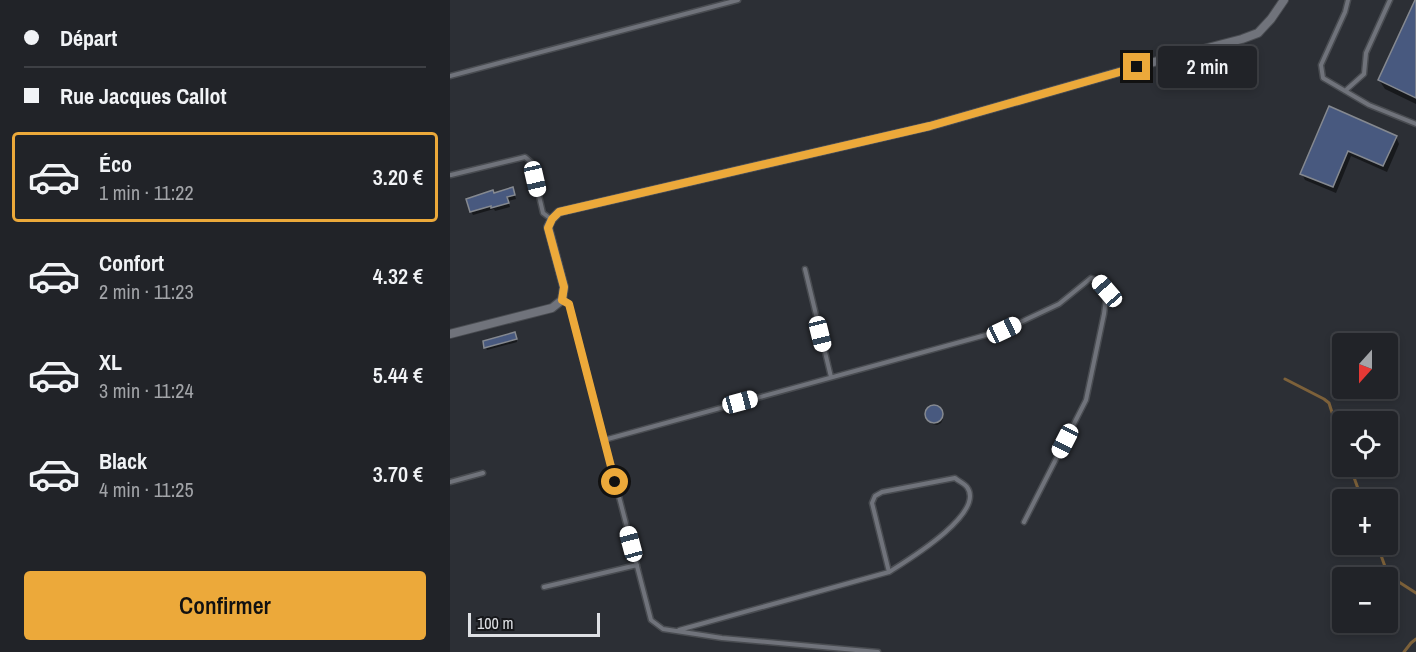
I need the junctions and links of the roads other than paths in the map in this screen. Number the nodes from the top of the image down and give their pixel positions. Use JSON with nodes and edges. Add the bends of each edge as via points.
{"nodes":[{"id":1,"x":738,"y":0,"type":"edge"},
{"id":2,"x":1284,"y":0,"type":"edge"},
{"id":3,"x":1348,"y":0,"type":"edge"},
{"id":4,"x":1390,"y":0,"type":"edge"},
{"id":5,"x":450,"y":76,"type":"edge"},
{"id":6,"x":1345,"y":91,"type":"junction"},
{"id":7,"x":1416,"y":124,"type":"edge"},
{"id":8,"x":451,"y":175,"type":"edge"},
{"id":9,"x":552,"y":219,"type":"junction"},
{"id":10,"x":805,"y":269,"type":"dead end"},
{"id":11,"x":562,"y":300,"type":"junction"},
{"id":12,"x":450,"y":334,"type":"edge"},
{"id":13,"x":831,"y":377,"type":"junction"},
{"id":14,"x":604,"y":440,"type":"junction"},
{"id":15,"x":483,"y":472,"type":"dead end"},
{"id":16,"x":450,"y":482,"type":"edge"},
{"id":17,"x":1024,"y":522,"type":"dead end"},
{"id":18,"x":637,"y":565,"type":"junction"},
{"id":19,"x":890,"y":572,"type":"junction"},
{"id":20,"x":544,"y":587,"type":"dead end"},
{"id":21,"x":675,"y":631,"type":"junction"},
{"id":22,"x":878,"y":652,"type":"edge"}],
"edges":[{"from":1,"to":5,"type":"lane"},
{"from":2,"to":9,"type":"street","via":[[1258,33],[1242,39],[930,126],[559,212]]},
{"from":3,"to":6,"type":"lane","via":[[1321,65],[1323,78]]},
{"from":4,"to":6,"type":"lane","via":[[1366,53],[1364,74]]},
{"from":6,"to":7,"type":"lane"},
{"from":8,"to":9,"type":"lane","via":[[525,157],[531,162],[543,213]]},
{"from":9,"to":11,"type":"street","via":[[548,228],[564,287]]},
{"from":10,"to":13,"type":"lane"},
{"from":11,"to":12,"type":"street","via":[[552,308]]},
{"from":11,"to":14,"type":"lane","via":[[569,304]]},
{"from":13,"to":14,"type":"lane"},
{"from":13,"to":17,"type":"lane","via":[[1004,330],[1059,304],[1091,278],[1098,280],[1107,291],[1086,400]]},
{"from":14,"to":18,"type":"lane"},
{"from":15,"to":16,"type":"lane"},
{"from":18,"to":20,"type":"lane"},
{"from":18,"to":21,"type":"lane","via":[[651,620],[663,629]]},
{"from":19,"to":19,"type":"lane","via":[[941,536],[965,512],[970,498],[967,487],[955,478],[875,496],[872,503]]},
{"from":19,"to":21,"type":"lane"},
{"from":21,"to":22,"type":"lane"}]}
